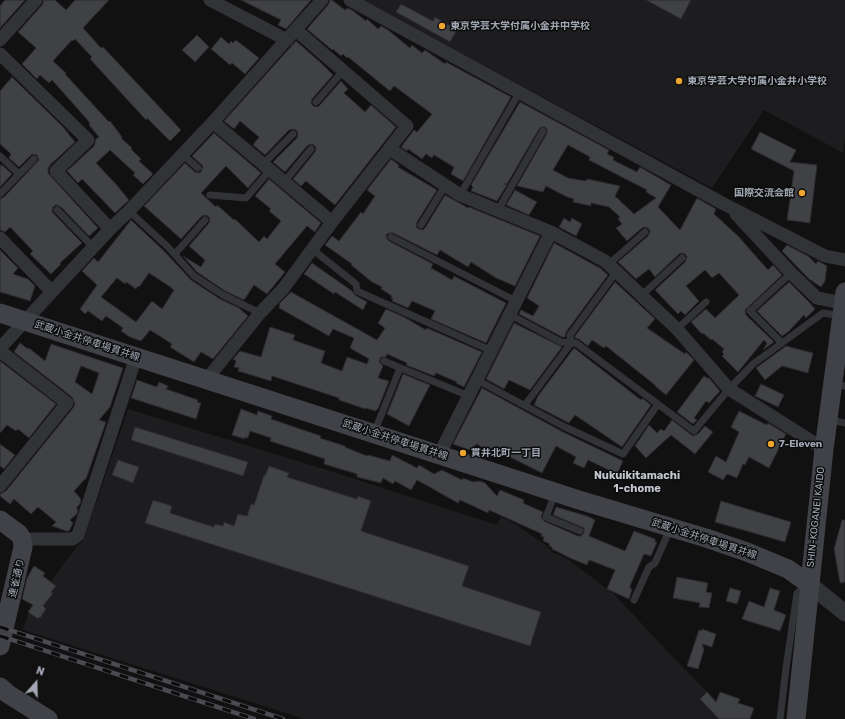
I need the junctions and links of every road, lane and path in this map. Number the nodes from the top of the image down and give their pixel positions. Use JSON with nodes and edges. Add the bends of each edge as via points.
{"nodes":[{"id":1,"x":36,"y":0,"type":"edge"},
{"id":2,"x":210,"y":0,"type":"edge"},
{"id":3,"x":322,"y":0,"type":"edge"},
{"id":4,"x":350,"y":0,"type":"edge"},
{"id":5,"x":291,"y":35,"type":"junction"},
{"id":6,"x":0,"y":40,"type":"edge"},
{"id":7,"x":0,"y":54,"type":"edge"},
{"id":8,"x":344,"y":71,"type":"junction"},
{"id":9,"x":519,"y":93,"type":"junction"},
{"id":10,"x":316,"y":102,"type":"dead end"},
{"id":11,"x":213,"y":122,"type":"junction"},
{"id":12,"x":542,"y":131,"type":"dead end"},
{"id":13,"x":293,"y":134,"type":"dead end"},
{"id":14,"x":390,"y":148,"type":"junction"},
{"id":15,"x":311,"y":149,"type":"dead end"},
{"id":16,"x":182,"y":154,"type":"junction"},
{"id":17,"x":0,"y":156,"type":"edge"},
{"id":18,"x":34,"y":159,"type":"dead end"},
{"id":19,"x":267,"y":167,"type":"junction"},
{"id":20,"x":198,"y":168,"type":"dead end"},
{"id":21,"x":19,"y":174,"type":"junction"},
{"id":22,"x":284,"y":182,"type":"junction"},
{"id":23,"x":445,"y":186,"type":"junction"},
{"id":24,"x":0,"y":194,"type":"edge"},
{"id":25,"x":210,"y":195,"type":"dead end"},
{"id":26,"x":460,"y":195,"type":"junction"},
{"id":27,"x":729,"y":207,"type":"junction"},
{"id":28,"x":57,"y":210,"type":"dead end"},
{"id":29,"x":498,"y":210,"type":"junction"},
{"id":30,"x":129,"y":211,"type":"junction"},
{"id":31,"x":205,"y":220,"type":"dead end"},
{"id":32,"x":332,"y":222,"type":"junction"},
{"id":33,"x":421,"y":225,"type":"dead end"},
{"id":34,"x":110,"y":229,"type":"junction"},
{"id":35,"x":551,"y":232,"type":"junction"},
{"id":36,"x":645,"y":232,"type":"dead end"},
{"id":37,"x":391,"y":237,"type":"dead end"},
{"id":38,"x":0,"y":238,"type":"edge"},
{"id":39,"x":93,"y":247,"type":"junction"},
{"id":40,"x":312,"y":249,"type":"junction"},
{"id":41,"x":175,"y":254,"type":"junction"},
{"id":42,"x":682,"y":258,"type":"dead end"},
{"id":43,"x":845,"y":260,"type":"edge"},
{"id":44,"x":613,"y":268,"type":"junction"},
{"id":45,"x":791,"y":273,"type":"junction"},
{"id":46,"x":52,"y":292,"type":"junction"},
{"id":47,"x":642,"y":295,"type":"junction"},
{"id":48,"x":516,"y":300,"type":"junction"},
{"id":49,"x":706,"y":302,"type":"dead end"},
{"id":50,"x":843,"y":304,"type":"edge"},
{"id":51,"x":0,"y":313,"type":"edge"},
{"id":52,"x":260,"y":313,"type":"junction"},
{"id":53,"x":509,"y":314,"type":"junction"},
{"id":54,"x":25,"y":321,"type":"junction"},
{"id":55,"x":677,"y":329,"type":"junction"},
{"id":56,"x":571,"y":343,"type":"junction"},
{"id":57,"x":782,"y":343,"type":"junction"},
{"id":58,"x":841,"y":349,"type":"edge"},
{"id":59,"x":0,"y":350,"type":"edge"},
{"id":60,"x":492,"y":351,"type":"junction"},
{"id":61,"x":136,"y":357,"type":"junction"},
{"id":62,"x":384,"y":361,"type":"dead end"},
{"id":63,"x":400,"y":368,"type":"junction"},
{"id":64,"x":207,"y":379,"type":"junction"},
{"id":65,"x":477,"y":380,"type":"junction"},
{"id":66,"x":839,"y":384,"type":"edge"},
{"id":67,"x":728,"y":389,"type":"junction"},
{"id":68,"x":468,"y":396,"type":"junction"},
{"id":69,"x":658,"y":404,"type":"junction"},
{"id":70,"x":525,"y":405,"type":"junction"},
{"id":71,"x":836,"y":421,"type":"edge"},
{"id":72,"x":374,"y":433,"type":"junction"},
{"id":73,"x":824,"y":449,"type":"junction"},
{"id":74,"x":439,"y":455,"type":"junction"},
{"id":75,"x":0,"y":486,"type":"edge"},
{"id":76,"x":555,"y":492,"type":"junction"},
{"id":77,"x":0,"y":520,"type":"edge"},
{"id":78,"x":670,"y":527,"type":"junction"},
{"id":79,"x":580,"y":531,"type":"dead end"},
{"id":80,"x":22,"y":539,"type":"junction"},
{"id":81,"x":809,"y":584,"type":"junction"},
{"id":82,"x":634,"y":600,"type":"dead end"},
{"id":83,"x":845,"y":613,"type":"edge"},
{"id":84,"x":4,"y":616,"type":"edge"},
{"id":85,"x":0,"y":646,"type":"edge"},
{"id":86,"x":0,"y":687,"type":"edge"},
{"id":87,"x":45,"y":718,"type":"edge"},
{"id":88,"x":780,"y":719,"type":"edge"},
{"id":89,"x":796,"y":719,"type":"edge"}],
"edges":[{"from":1,"to":6,"type":"street"},
{"from":2,"to":5,"type":"street"},
{"from":3,"to":5,"type":"street"},
{"from":4,"to":9,"type":"street"},
{"from":5,"to":8,"type":"street"},
{"from":5,"to":11,"type":"street"},
{"from":7,"to":34,"type":"street","via":[[88,140],[56,171]]},
{"from":8,"to":10,"type":"lane"},
{"from":8,"to":14,"type":"street","via":[[407,126]]},
{"from":9,"to":26,"type":"lane"},
{"from":9,"to":27,"type":"street"},
{"from":11,"to":16,"type":"street"},
{"from":11,"to":19,"type":"street"},
{"from":12,"to":29,"type":"lane"},
{"from":13,"to":19,"type":"lane"},
{"from":14,"to":23,"type":"street"},
{"from":14,"to":32,"type":"street"},
{"from":15,"to":22,"type":"lane"},
{"from":16,"to":20,"type":"lane"},
{"from":16,"to":30,"type":"street"},
{"from":17,"to":21,"type":"lane"},
{"from":18,"to":21,"type":"lane"},
{"from":19,"to":22,"type":"street"},
{"from":19,"to":25,"type":"lane","via":[[246,198]]},
{"from":21,"to":24,"type":"lane"},
{"from":22,"to":32,"type":"street"},
{"from":23,"to":26,"type":"street"},
{"from":23,"to":33,"type":"lane"},
{"from":26,"to":29,"type":"street"},
{"from":27,"to":43,"type":"street","via":[[825,256]]},
{"from":27,"to":45,"type":"street"},
{"from":28,"to":39,"type":"lane"},
{"from":29,"to":35,"type":"street"},
{"from":30,"to":34,"type":"street"},
{"from":30,"to":41,"type":"lane"},
{"from":31,"to":41,"type":"lane"},
{"from":32,"to":40,"type":"street"},
{"from":34,"to":39,"type":"street"},
{"from":35,"to":44,"type":"street"},
{"from":35,"to":48,"type":"street"},
{"from":36,"to":44,"type":"lane"},
{"from":37,"to":48,"type":"lane"},
{"from":38,"to":46,"type":"street"},
{"from":39,"to":46,"type":"street"},
{"from":40,"to":52,"type":"street","via":[[283,289]]},
{"from":40,"to":60,"type":"lane","via":[[356,284],[357,291]]},
{"from":41,"to":52,"type":"lane","via":[[194,276],[223,295]]},
{"from":42,"to":47,"type":"lane"},
{"from":44,"to":47,"type":"street"},
{"from":44,"to":56,"type":"lane","via":[[570,335]]},
{"from":45,"to":50,"type":"street","via":[[817,298]]},
{"from":45,"to":57,"type":"lane","via":[[750,311]]},
{"from":46,"to":54,"type":"street"},
{"from":47,"to":55,"type":"street"},
{"from":48,"to":53,"type":"street"},
{"from":49,"to":55,"type":"lane"},
{"from":50,"to":57,"type":"lane","via":[[823,313]]},
{"from":50,"to":58,"type":"main road","name":"SHIN-KOGANEI KAIDO"},
{"from":51,"to":54,"type":"main road","name":"武蔵小金井停車場貫井線"},
{"from":52,"to":64,"type":"street"},
{"from":53,"to":56,"type":"lane","via":[[561,342]]},
{"from":53,"to":60,"type":"street"},
{"from":54,"to":59,"type":"street"},
{"from":54,"to":61,"type":"main road","name":"武蔵小金井停車場貫井線"},
{"from":55,"to":67,"type":"street"},
{"from":56,"to":69,"type":"lane","via":[[576,343]]},
{"from":56,"to":70,"type":"lane"},
{"from":57,"to":67,"type":"lane","via":[[753,364]]},
{"from":58,"to":66,"type":"main road","name":"SHIN-KOGANEI KAIDO"},
{"from":59,"to":75,"type":"street","via":[[67,403]]},
{"from":60,"to":65,"type":"street"},
{"from":61,"to":64,"type":"main road","name":"武蔵小金井停車場貫井線"},
{"from":61,"to":80,"type":"street","via":[[78,535],[73,539]]},
{"from":62,"to":63,"type":"lane"},
{"from":63,"to":68,"type":"lane"},
{"from":63,"to":72,"type":"lane"},
{"from":64,"to":72,"type":"main road","name":"武蔵小金井停車場貫井線"},
{"from":65,"to":68,"type":"street"},
{"from":65,"to":70,"type":"lane"},
{"from":66,"to":71,"type":"main road","name":"SHIN-KOGANEI KAIDO"},
{"from":67,"to":69,"type":"lane","via":[[694,431]]},
{"from":67,"to":73,"type":"street"},
{"from":68,"to":74,"type":"street"},
{"from":69,"to":70,"type":"lane","via":[[623,454]]},
{"from":71,"to":73,"type":"main road","name":"SHIN-KOGANEI KAIDO"},
{"from":72,"to":74,"type":"main road","name":"武蔵小金井停車場貫井線"},
{"from":73,"to":81,"type":"main road","name":"SHIN-KOGANEI KAIDO"},
{"from":74,"to":76,"type":"main road","name":"武蔵小金井停車場貫井線"},
{"from":76,"to":78,"type":"main road","name":"武蔵小金井停車場貫井線"},
{"from":76,"to":79,"type":"lane","via":[[546,517]]},
{"from":77,"to":80,"type":"main road"},
{"from":78,"to":81,"type":"main road","name":"武蔵小金井停車場貫井線","via":[[754,555],[788,569]]},
{"from":78,"to":82,"type":"lane","via":[[655,563],[649,567]]},
{"from":80,"to":84,"type":"main road","name":"連雀通り","via":[[23,551]]},
{"from":81,"to":83,"type":"street"},
{"from":81,"to":88,"type":"lane","via":[[798,594]]},
{"from":81,"to":89,"type":"main road","name":"SHIN-KOGANEI KAIDO"},
{"from":84,"to":85,"type":"main road","name":"連雀通り"},
{"from":86,"to":87,"type":"main road"}]}
